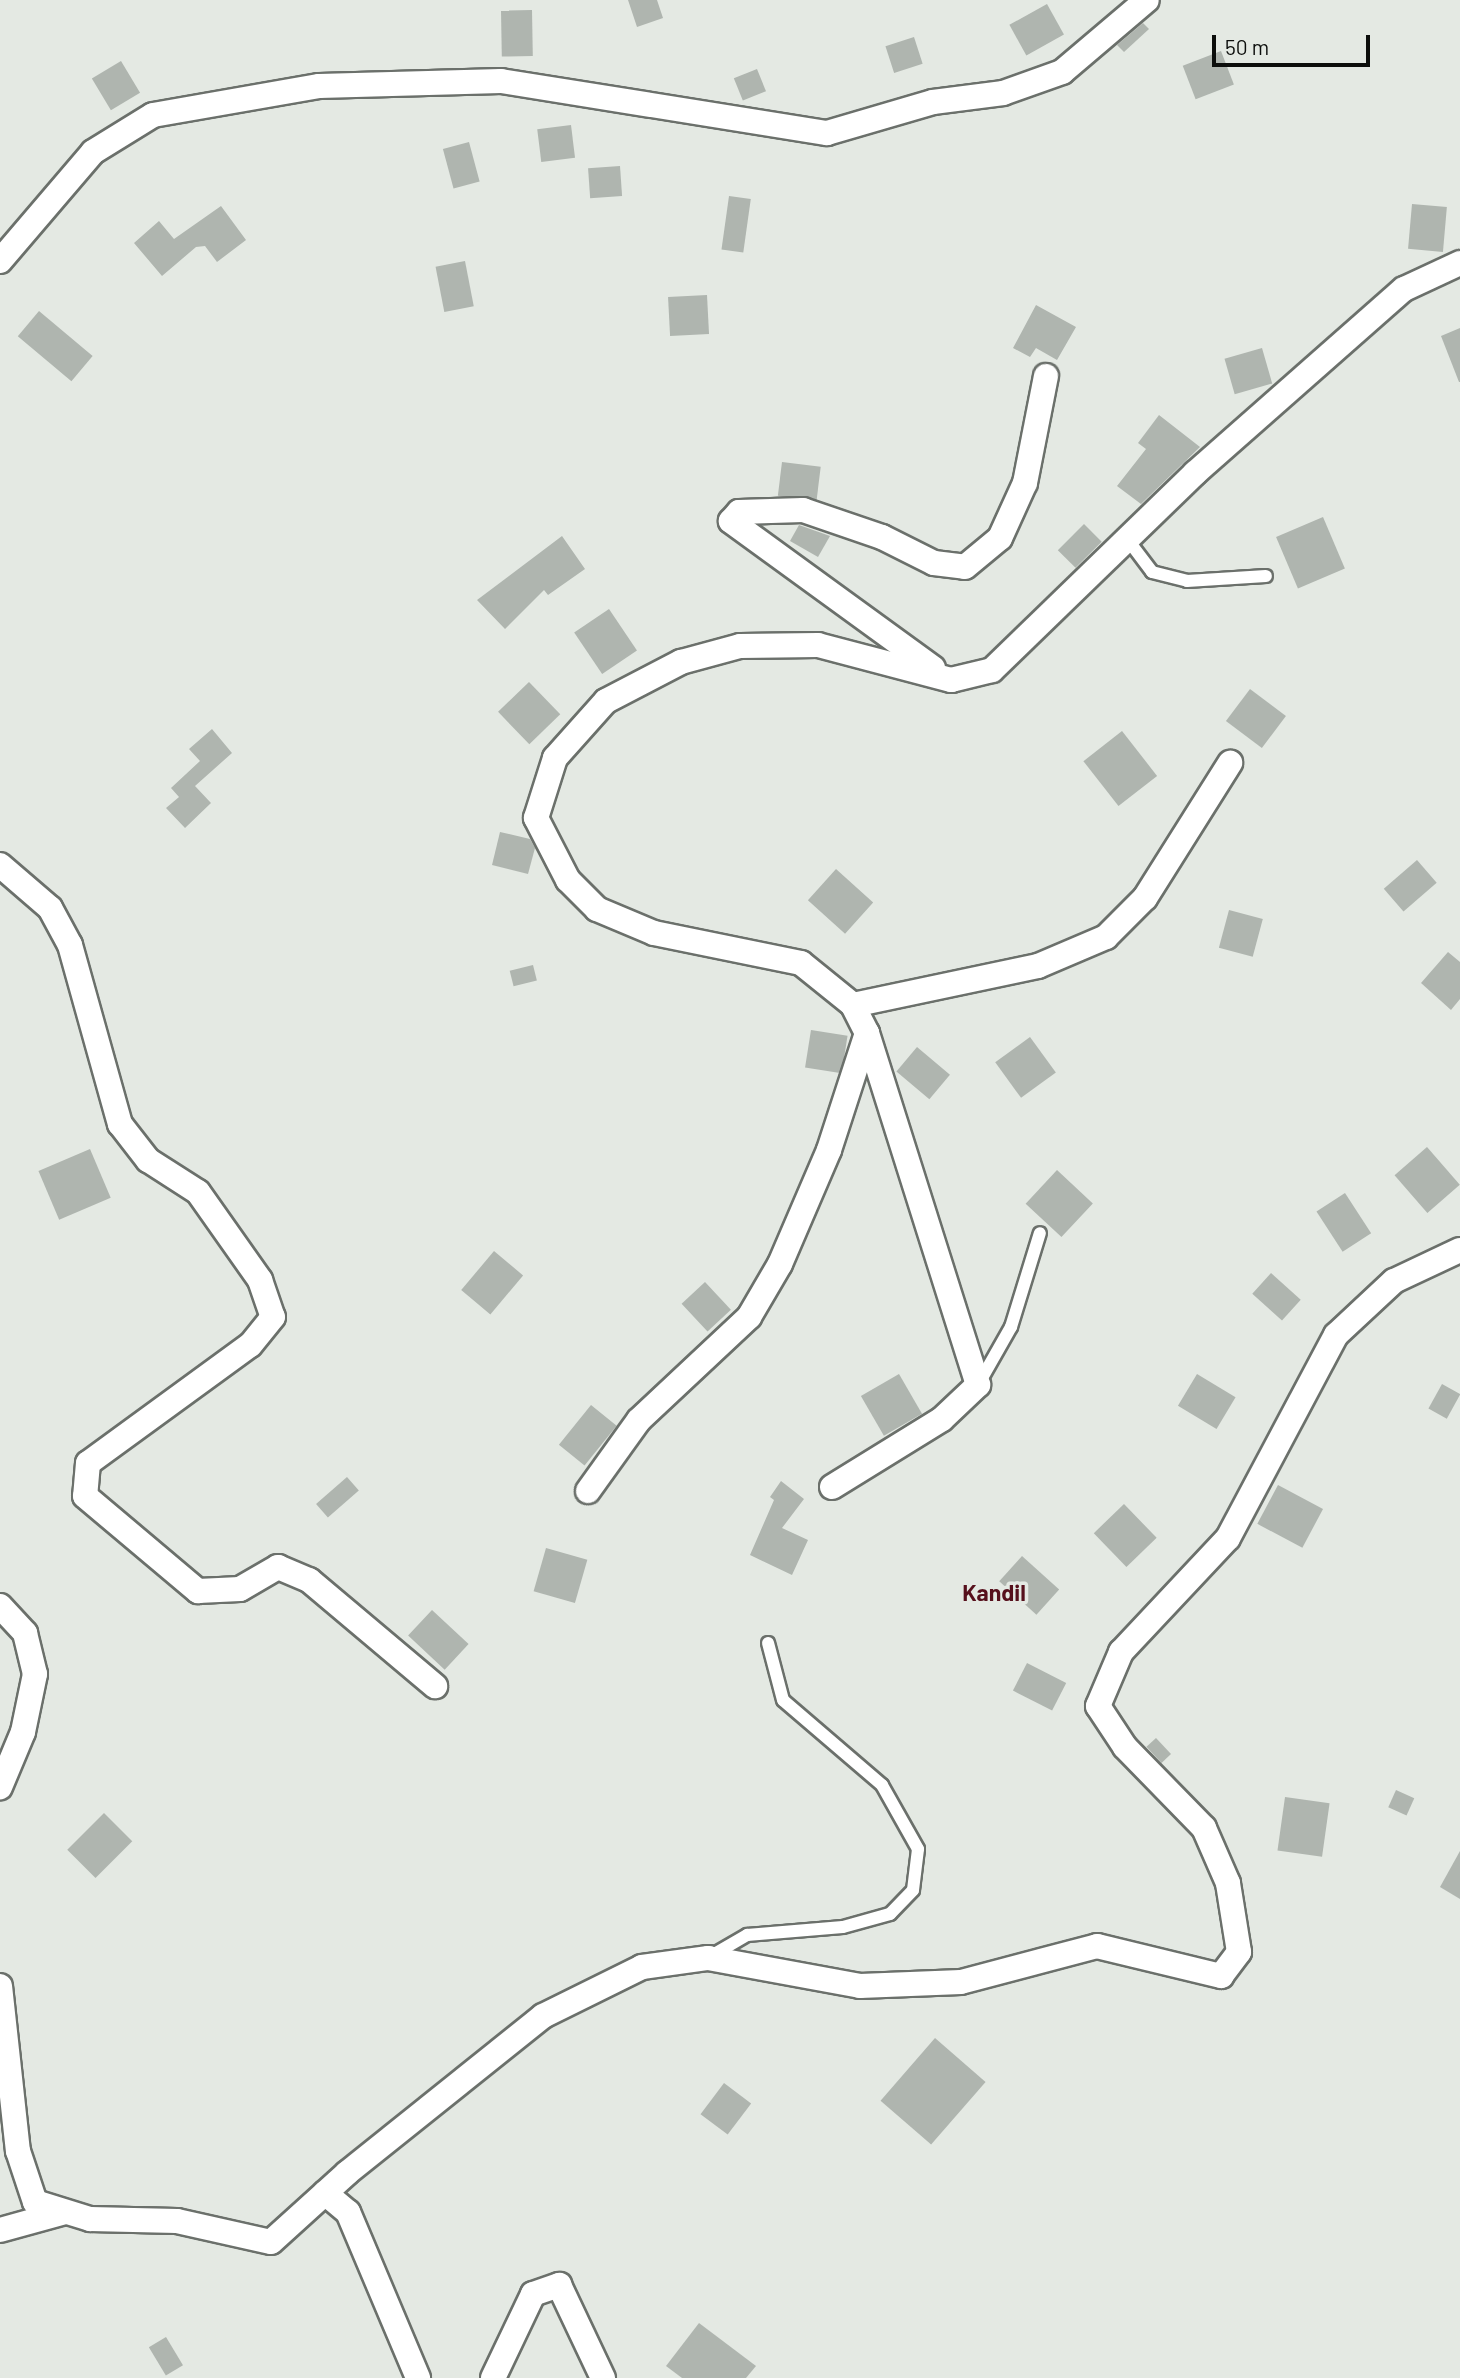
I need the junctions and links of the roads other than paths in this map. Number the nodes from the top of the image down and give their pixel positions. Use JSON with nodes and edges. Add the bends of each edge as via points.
{"nodes":[{"id":1,"x":1147,"y":0,"type":"edge"},
{"id":2,"x":0,"y":261,"type":"edge"},
{"id":3,"x":1460,"y":263,"type":"edge"},
{"id":4,"x":1046,"y":376,"type":"dead end"},
{"id":5,"x":1128,"y":540,"type":"junction"},
{"id":6,"x":1266,"y":576,"type":"dead end"},
{"id":7,"x":951,"y":680,"type":"junction"},
{"id":8,"x":1230,"y":763,"type":"dead end"},
{"id":9,"x":0,"y":865,"type":"edge"},
{"id":10,"x":853,"y":1004,"type":"junction"},
{"id":11,"x":867,"y":1033,"type":"junction"},
{"id":12,"x":1040,"y":1233,"type":"dead end"},
{"id":13,"x":1460,"y":1250,"type":"edge"},
{"id":14,"x":978,"y":1385,"type":"junction"},
{"id":15,"x":832,"y":1487,"type":"dead end"},
{"id":16,"x":587,"y":1490,"type":"dead end"},
{"id":17,"x":0,"y":1606,"type":"edge"},
{"id":18,"x":768,"y":1643,"type":"dead end"},
{"id":19,"x":435,"y":1686,"type":"dead end"},
{"id":20,"x":0,"y":1787,"type":"edge"},
{"id":21,"x":708,"y":1958,"type":"junction"},
{"id":22,"x":0,"y":1986,"type":"edge"},
{"id":23,"x":325,"y":2193,"type":"junction"},
{"id":24,"x":66,"y":2212,"type":"junction"},
{"id":25,"x":0,"y":2230,"type":"edge"},
{"id":26,"x":418,"y":2378,"type":"edge"},
{"id":27,"x":492,"y":2378,"type":"edge"},
{"id":28,"x":603,"y":2378,"type":"edge"}],
"edges":[{"from":1,"to":2,"type":"street","via":[[1062,72],[1003,93],[933,102],[827,133],[501,81],[319,86],[153,115],[93,152]]},
{"from":3,"to":5,"type":"street","via":[[1404,289],[1195,473]]},
{"from":4,"to":7,"type":"street","via":[[1025,483],[1000,538],[965,567],[934,563],[882,537],[803,510],[739,512],[731,521]]},
{"from":5,"to":6,"type":"lane","via":[[1152,572],[1187,582]]},
{"from":5,"to":7,"type":"street","via":[[992,670]]},
{"from":7,"to":10,"type":"street","via":[[818,645],[740,646],[681,662],[606,701],[555,758],[536,818],[568,880],[597,909],[654,933],[801,963]]},
{"from":8,"to":10,"type":"street","via":[[1145,898],[1106,937],[1038,965]]},
{"from":9,"to":19,"type":"street","via":[[50,908],[69,944],[120,1124],[148,1160],[198,1192],[260,1280],[273,1317],[250,1345],[88,1463],[85,1496],[198,1591],[240,1589],[278,1567],[309,1580]]},
{"from":10,"to":11,"type":"street"},
{"from":11,"to":14,"type":"street"},
{"from":11,"to":16,"type":"street","via":[[829,1150],[780,1264],[749,1317],[639,1420]]},
{"from":12,"to":14,"type":"lane","via":[[1011,1328]]},
{"from":13,"to":21,"type":"street","via":[[1394,1281],[1336,1335],[1228,1538],[1121,1652],[1098,1706],[1125,1746],[1204,1828],[1228,1883],[1239,1952],[1220,1976],[1097,1946],[961,1982],[860,1986]]},
{"from":14,"to":15,"type":"street","via":[[942,1419]]},
{"from":17,"to":20,"type":"street","via":[[25,1633],[35,1674],[23,1732]]},
{"from":18,"to":21,"type":"lane","via":[[783,1700],[882,1785],[918,1849],[913,1890],[890,1913],[843,1927],[747,1935]]},
{"from":21,"to":23,"type":"street","via":[[642,1967],[543,2016]]},
{"from":22,"to":24,"type":"street","via":[[18,2151],[34,2202]]},
{"from":23,"to":24,"type":"street","via":[[271,2242],[177,2221],[90,2219]]},
{"from":23,"to":26,"type":"street","via":[[348,2212]]},
{"from":24,"to":25,"type":"street"},
{"from":27,"to":28,"type":"street","via":[[533,2294],[559,2285]]}]}
